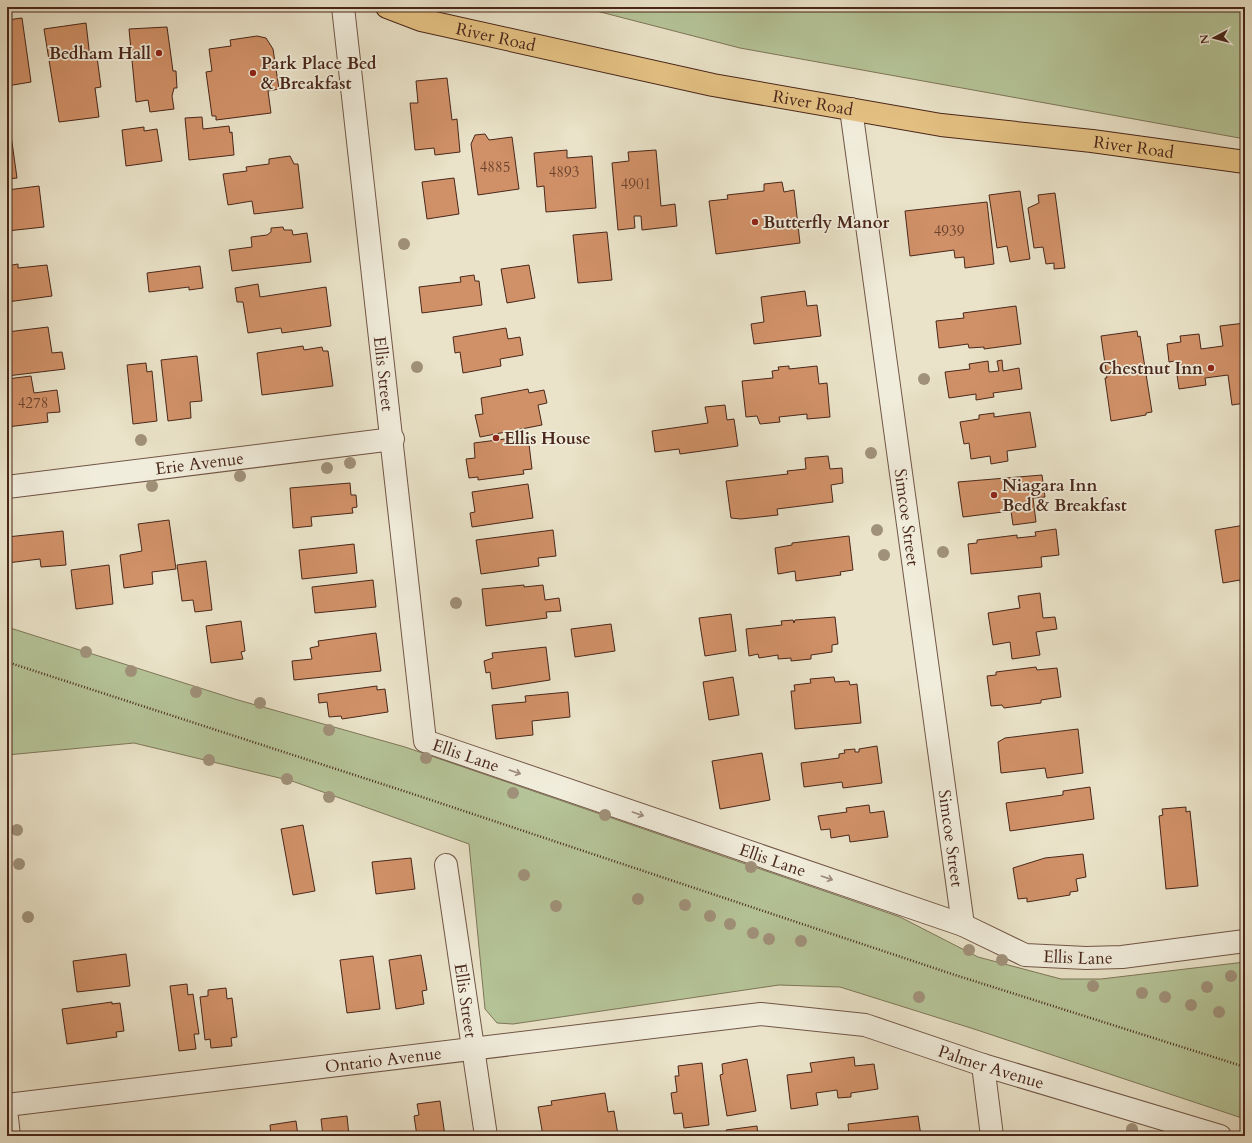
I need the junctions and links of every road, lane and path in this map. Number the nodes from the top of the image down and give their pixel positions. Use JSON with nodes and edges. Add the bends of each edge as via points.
{"nodes":[{"id":1,"x":343,"y":7,"type":"edge"},
{"id":2,"x":387,"y":7,"type":"edge"},
{"id":3,"x":851,"y":109,"type":"junction"},
{"id":4,"x":1245,"y":162,"type":"edge"},
{"id":5,"x":392,"y":439,"type":"junction"},
{"id":6,"x":7,"y":487,"type":"edge"},
{"id":7,"x":7,"y":662,"type":"edge"},
{"id":8,"x":425,"y":741,"type":"joint"},
{"id":9,"x":446,"y":865,"type":"dead end"},
{"id":10,"x":963,"y":925,"type":"junction"},
{"id":11,"x":1245,"y":941,"type":"edge"},
{"id":12,"x":760,"y":1014,"type":"joint"},
{"id":13,"x":474,"y":1048,"type":"junction"},
{"id":14,"x":983,"y":1065,"type":"junction"},
{"id":15,"x":1245,"y":1067,"type":"edge"},
{"id":16,"x":7,"y":1105,"type":"edge"},
{"id":17,"x":7,"y":1118,"type":"edge"},
{"id":18,"x":9,"y":1136,"type":"edge"},
{"id":19,"x":486,"y":1136,"type":"edge"},
{"id":20,"x":992,"y":1136,"type":"edge"},
{"id":21,"x":1220,"y":1136,"type":"edge"}],
"edges":[{"from":1,"to":5,"type":"street","name":"Ellis Street"},
{"from":2,"to":3,"type":"main road","name":"River Road","via":[[421,20],[713,84]]},
{"from":3,"to":4,"type":"main road","name":"River Road","via":[[941,125],[1092,141]]},
{"from":3,"to":10,"type":"street","name":"Simcoe Street"},
{"from":5,"to":6,"type":"street","name":"Erie Avenue"},
{"from":5,"to":8,"type":"street","name":"Ellis Street"},
{"from":7,"to":15,"type":"path","via":[[952,974]]},
{"from":8,"to":10,"type":"street","name":"Ellis Lane","one_way":true},
{"from":9,"to":13,"type":"street","name":"Ellis Street"},
{"from":10,"to":11,"type":"street","name":"Ellis Lane","via":[[1026,955],[1122,957]]},
{"from":12,"to":13,"type":"street","name":"Ontario Avenue"},
{"from":12,"to":14,"type":"street","name":"Palmer Avenue","via":[[865,1025]]},
{"from":13,"to":16,"type":"street","name":"Ontario Avenue"},
{"from":13,"to":19,"type":"street","name":"Ellis Street"},
{"from":14,"to":20,"type":"street"},
{"from":14,"to":21,"type":"street","name":"Palmer Avenue"},
{"from":17,"to":18,"type":"street"}]}
